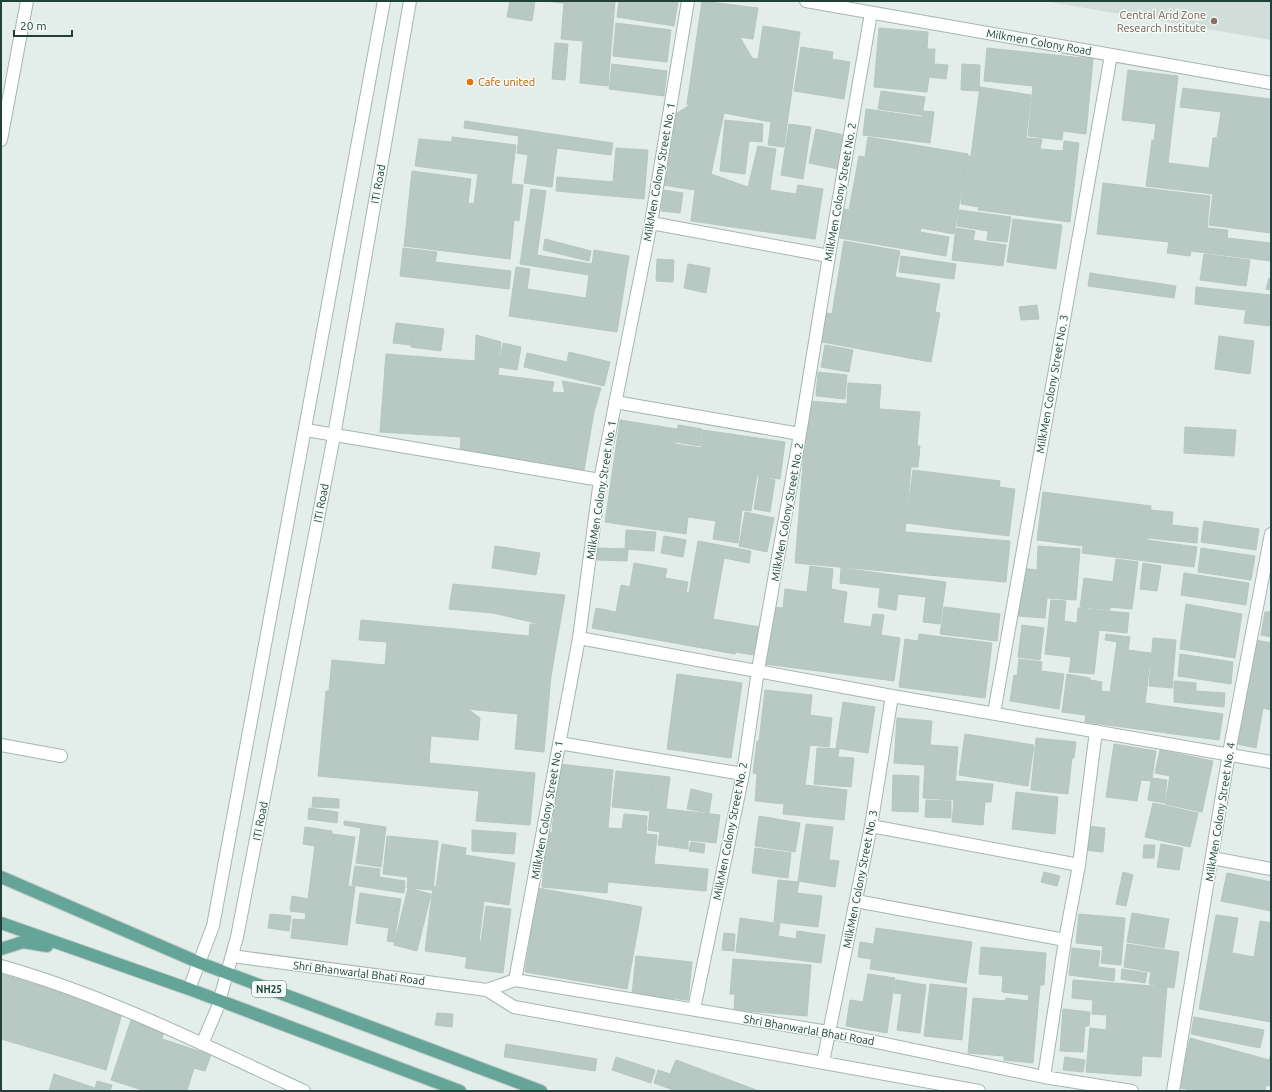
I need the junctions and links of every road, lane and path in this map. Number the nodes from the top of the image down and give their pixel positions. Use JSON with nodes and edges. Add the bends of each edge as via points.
{"nodes":[{"id":1,"x":27,"y":1,"type":"edge"},
{"id":2,"x":384,"y":1,"type":"edge"},
{"id":3,"x":410,"y":1,"type":"edge"},
{"id":4,"x":688,"y":1,"type":"edge"},
{"id":5,"x":806,"y":1,"type":"edge"},
{"id":6,"x":871,"y":13,"type":"junction"},
{"id":7,"x":1111,"y":55,"type":"junction"},
{"id":8,"x":1271,"y":83,"type":"edge"},
{"id":9,"x":1,"y":140,"type":"edge"},
{"id":10,"x":651,"y":223,"type":"junction"},
{"id":11,"x":829,"y":256,"type":"junction"},
{"id":12,"x":615,"y":402,"type":"junction"},
{"id":13,"x":306,"y":430,"type":"junction"},
{"id":14,"x":800,"y":434,"type":"junction"},
{"id":15,"x":334,"y":436,"type":"junction"},
{"id":16,"x":600,"y":480,"type":"junction"},
{"id":17,"x":1271,"y":534,"type":"edge"},
{"id":18,"x":579,"y":638,"type":"junction"},
{"id":19,"x":758,"y":670,"type":"junction"},
{"id":20,"x":892,"y":696,"type":"junction"},
{"id":21,"x":994,"y":713,"type":"junction"},
{"id":22,"x":1096,"y":731,"type":"junction"},
{"id":23,"x":559,"y":742,"type":"junction"},
{"id":24,"x":1,"y":745,"type":"edge"},
{"id":25,"x":1229,"y":753,"type":"junction"},
{"id":26,"x":61,"y":756,"type":"dead end"},
{"id":27,"x":1271,"y":762,"type":"edge"},
{"id":28,"x":743,"y":774,"type":"junction"},
{"id":29,"x":871,"y":826,"type":"junction"},
{"id":30,"x":1212,"y":858,"type":"junction"},
{"id":31,"x":1078,"y":865,"type":"junction"},
{"id":32,"x":1271,"y":869,"type":"edge"},
{"id":33,"x":1,"y":877,"type":"edge"},
{"id":34,"x":856,"y":901,"type":"junction"},
{"id":35,"x":1,"y":923,"type":"edge"},
{"id":36,"x":1065,"y":940,"type":"junction"},
{"id":37,"x":1,"y":949,"type":"edge"},
{"id":38,"x":72,"y":950,"type":"junction"},
{"id":39,"x":232,"y":956,"type":"junction"},
{"id":40,"x":200,"y":963,"type":"junction"},
{"id":41,"x":1,"y":966,"type":"edge"},
{"id":42,"x":228,"y":973,"type":"junction"},
{"id":43,"x":516,"y":980,"type":"junction"},
{"id":44,"x":189,"y":990,"type":"junction"},
{"id":45,"x":487,"y":990,"type":"junction"},
{"id":46,"x":219,"y":1005,"type":"junction"},
{"id":47,"x":694,"y":1009,"type":"junction"},
{"id":48,"x":828,"y":1032,"type":"junction"},
{"id":49,"x":204,"y":1041,"type":"junction"},
{"id":50,"x":823,"y":1062,"type":"junction"},
{"id":51,"x":1044,"y":1077,"type":"junction"},
{"id":52,"x":304,"y":1091,"type":"edge"},
{"id":53,"x":460,"y":1091,"type":"edge"},
{"id":54,"x":541,"y":1091,"type":"edge"},
{"id":55,"x":979,"y":1091,"type":"edge"},
{"id":56,"x":1132,"y":1091,"type":"edge"},
{"id":57,"x":1173,"y":1091,"type":"edge"}],
"edges":[{"from":1,"to":9,"type":"street"},
{"from":2,"to":13,"type":"street"},
{"from":3,"to":15,"type":"street","name":"ITI Road"},
{"from":4,"to":10,"type":"street","name":"MilkMen Colony Street No. 1"},
{"from":5,"to":6,"type":"street","name":"Milkmen Colony Road"},
{"from":6,"to":7,"type":"street","name":"Milkmen Colony Road"},
{"from":6,"to":11,"type":"street","name":"MilkMen Colony Street No. 2"},
{"from":7,"to":8,"type":"street","name":"Milkmen Colony Road"},
{"from":7,"to":21,"type":"street","name":"MilkMen Colony Street No. 3"},
{"from":10,"to":11,"type":"street"},
{"from":10,"to":12,"type":"street","name":"MilkMen Colony Street No. 1"},
{"from":11,"to":14,"type":"street","name":"MilkMen Colony Street No. 2"},
{"from":12,"to":14,"type":"street"},
{"from":12,"to":16,"type":"street","name":"MilkMen Colony Street No. 1"},
{"from":13,"to":15,"type":"street"},
{"from":13,"to":40,"type":"street","via":[[213,926]]},
{"from":14,"to":19,"type":"street","name":"MilkMen Colony Street No. 2"},
{"from":15,"to":16,"type":"street"},
{"from":15,"to":39,"type":"street","name":"ITI Road"},
{"from":16,"to":18,"type":"street","name":"MilkMen Colony Street No. 1"},
{"from":17,"to":25,"type":"street","name":"MilkMen Colony Street No. 4"},
{"from":18,"to":19,"type":"street"},
{"from":18,"to":23,"type":"street","name":"MilkMen Colony Street No. 1"},
{"from":19,"to":20,"type":"street"},
{"from":19,"to":28,"type":"street","name":"MilkMen Colony Street No. 2"},
{"from":20,"to":21,"type":"street"},
{"from":20,"to":29,"type":"street","name":"MilkMen Colony Street No. 3"},
{"from":21,"to":22,"type":"street"},
{"from":22,"to":25,"type":"street"},
{"from":22,"to":31,"type":"street"},
{"from":23,"to":28,"type":"street"},
{"from":23,"to":43,"type":"street","name":"MilkMen Colony Street No. 1"},
{"from":24,"to":26,"type":"street"},
{"from":25,"to":27,"type":"street"},
{"from":25,"to":30,"type":"street","name":"MilkMen Colony Street No. 4"},
{"from":28,"to":47,"type":"street","name":"MilkMen Colony Street No. 2"},
{"from":29,"to":31,"type":"street"},
{"from":29,"to":34,"type":"street","name":"MilkMen Colony Street No. 3"},
{"from":30,"to":32,"type":"street"},
{"from":30,"to":57,"type":"street","name":"MilkMen Colony Street No. 4"},
{"from":31,"to":36,"type":"street"},
{"from":33,"to":40,"type":"main road","number":"NH25"},
{"from":34,"to":36,"type":"street"},
{"from":34,"to":48,"type":"street","name":"MilkMen Colony Street No. 3"},
{"from":35,"to":38,"type":"main road","number":"NH25"},
{"from":36,"to":51,"type":"street"},
{"from":37,"to":38,"type":"main road","via":[[23,942]]},
{"from":38,"to":44,"type":"main road","number":"NH25"},
{"from":39,"to":42,"type":"street","name":"ITI Road"},
{"from":39,"to":45,"type":"street","name":"Shri Bhanwarlal Bhati Road"},
{"from":40,"to":42,"type":"main road","number":"NH25"},
{"from":40,"to":44,"type":"street"},
{"from":41,"to":49,"type":"street","via":[[130,1010]]},
{"from":42,"to":46,"type":"street","name":"ITI Road"},
{"from":42,"to":54,"type":"main road","number":"NH25"},
{"from":43,"to":45,"type":"street","name":"Shri Bhanwarlal Bhati Road"},
{"from":43,"to":47,"type":"street","name":"Shri Bhanwarlal Bhati Road"},
{"from":44,"to":46,"type":"main road","number":"NH25"},
{"from":45,"to":50,"type":"street","name":"Shri Bhanwarlal Bhati Road","via":[[514,1007]]},
{"from":46,"to":49,"type":"street","name":"ITI Road"},
{"from":46,"to":53,"type":"main road","number":"NH25"},
{"from":47,"to":48,"type":"street","name":"Shri Bhanwarlal Bhati Road"},
{"from":48,"to":50,"type":"street","name":"MilkMen Colony Street No. 3"},
{"from":48,"to":51,"type":"street","name":"Shri Bhanwarlal Bhati Road"},
{"from":49,"to":52,"type":"street"},
{"from":50,"to":55,"type":"street","name":"Shri Bhanwarlal Bhati Road"},
{"from":51,"to":56,"type":"street","name":"Shri Bhanwarlal Bhati Road"}]}
